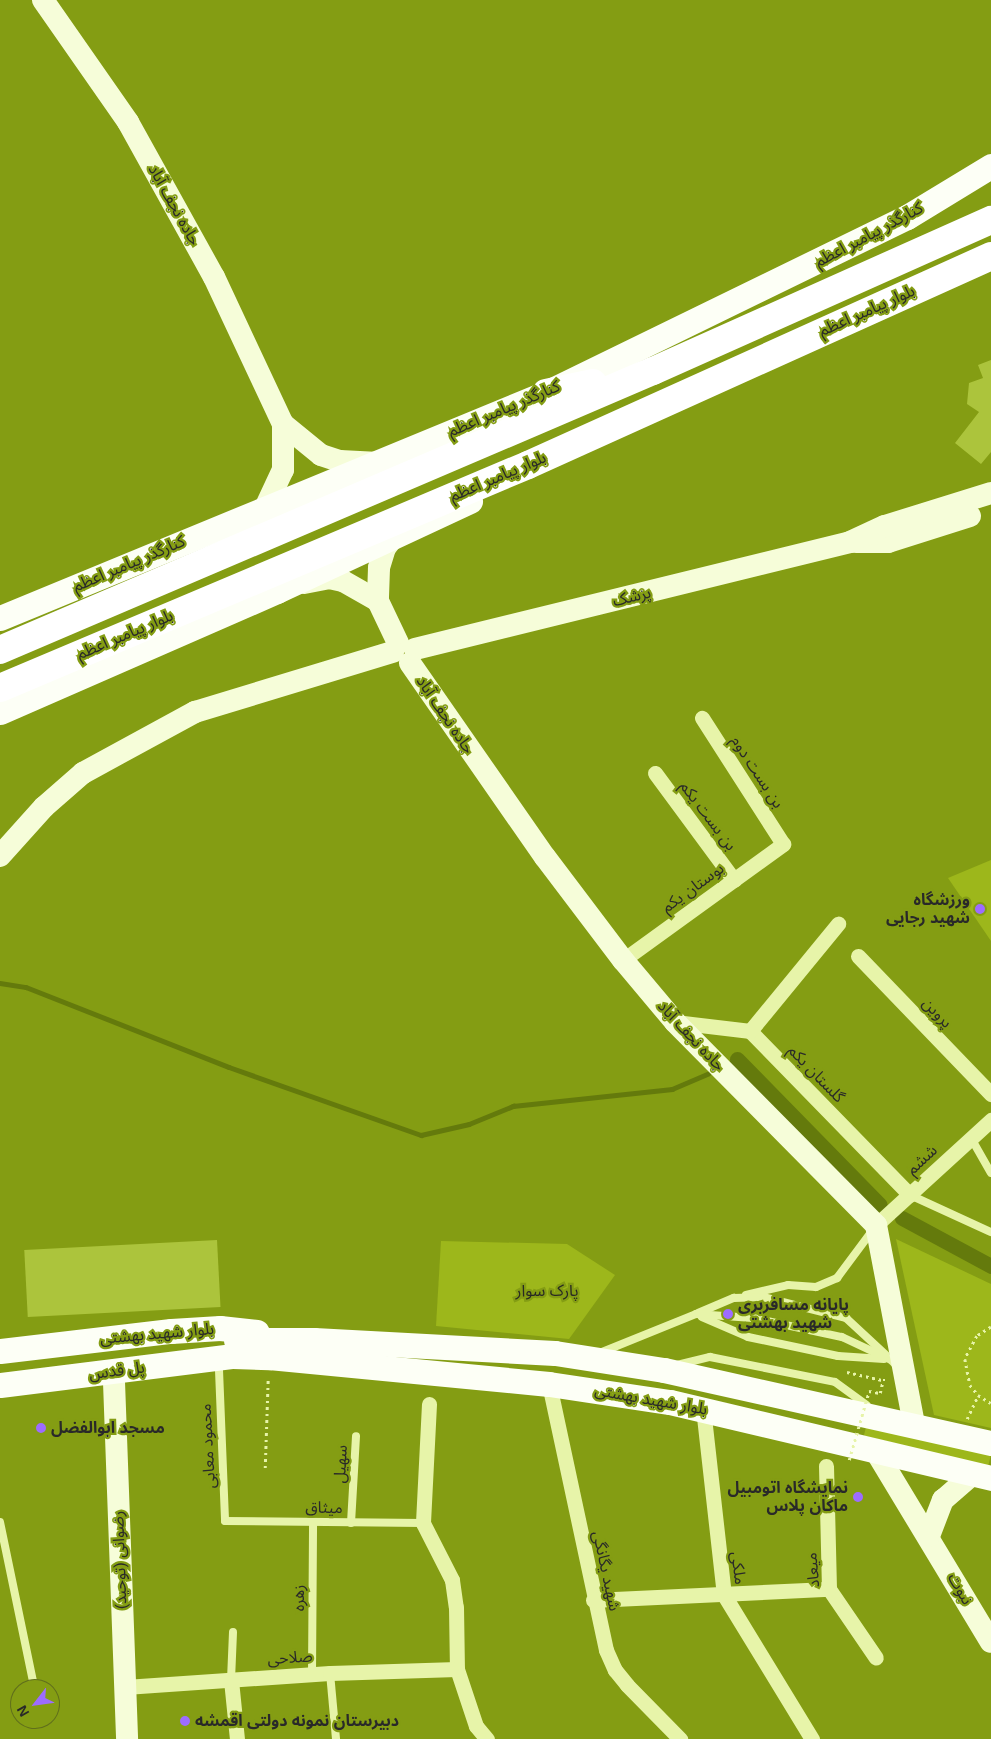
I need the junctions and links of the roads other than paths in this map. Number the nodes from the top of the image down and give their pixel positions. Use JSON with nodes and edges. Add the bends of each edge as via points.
{"nodes":[{"id":1,"x":43,"y":0,"type":"edge"},
{"id":2,"x":991,"y":166,"type":"edge"},
{"id":3,"x":991,"y":220,"type":"edge"},
{"id":4,"x":991,"y":256,"type":"edge"},
{"id":5,"x":653,"y":371,"type":"junction"},
{"id":6,"x":546,"y":393,"type":"junction"},
{"id":7,"x":282,"y":424,"type":"junction"},
{"id":8,"x":374,"y":463,"type":"junction"},
{"id":9,"x":528,"y":465,"type":"junction"},
{"id":10,"x":991,"y":494,"type":"edge"},
{"id":11,"x":266,"y":506,"type":"junction"},
{"id":12,"x":991,"y":509,"type":"edge"},
{"id":13,"x":392,"y":539,"type":"junction"},
{"id":14,"x":850,"y":542,"type":"junction"},
{"id":15,"x":277,"y":591,"type":"junction"},
{"id":16,"x":378,"y":601,"type":"junction"},
{"id":17,"x":0,"y":618,"type":"edge"},
{"id":18,"x":0,"y":650,"type":"edge"},
{"id":19,"x":404,"y":652,"type":"junction"},
{"id":20,"x":0,"y":688,"type":"edge"},
{"id":21,"x":0,"y":712,"type":"edge"},
{"id":22,"x":702,"y":718,"type":"dead end"},
{"id":23,"x":654,"y":773,"type":"dead end"},
{"id":24,"x":783,"y":844,"type":"joint"},
{"id":25,"x":0,"y":856,"type":"edge"},
{"id":26,"x":734,"y":880,"type":"junction"},
{"id":27,"x":838,"y":924,"type":"dead end"},
{"id":28,"x":858,"y":956,"type":"dead end"},
{"id":29,"x":623,"y":960,"type":"junction"},
{"id":30,"x":675,"y":1022,"type":"junction"},
{"id":31,"x":750,"y":1031,"type":"junction"},
{"id":32,"x":991,"y":1094,"type":"edge"},
{"id":33,"x":991,"y":1120,"type":"edge"},
{"id":34,"x":971,"y":1138,"type":"junction"},
{"id":35,"x":991,"y":1173,"type":"edge"},
{"id":36,"x":910,"y":1194,"type":"junction"},
{"id":37,"x":876,"y":1225,"type":"junction"},
{"id":38,"x":991,"y":1232,"type":"edge"},
{"id":39,"x":734,"y":1298,"type":"junction"},
{"id":40,"x":696,"y":1314,"type":"junction"},
{"id":41,"x":310,"y":1351,"type":"junction"},
{"id":42,"x":0,"y":1352,"type":"edge"},
{"id":43,"x":228,"y":1356,"type":"junction"},
{"id":44,"x":587,"y":1358,"type":"junction"},
{"id":45,"x":898,"y":1368,"type":"junction"},
{"id":46,"x":0,"y":1371,"type":"edge"},
{"id":47,"x":114,"y":1382,"type":"junction"},
{"id":48,"x":549,"y":1384,"type":"junction"},
{"id":49,"x":0,"y":1385,"type":"edge"},
{"id":50,"x":0,"y":1400,"type":"edge"},
{"id":51,"x":430,"y":1404,"type":"dead end"},
{"id":52,"x":702,"y":1408,"type":"junction"},
{"id":53,"x":914,"y":1424,"type":"junction"},
{"id":54,"x":356,"y":1436,"type":"dead end"},
{"id":55,"x":991,"y":1443,"type":"edge"},
{"id":56,"x":875,"y":1450,"type":"junction"},
{"id":57,"x":826,"y":1466,"type":"dead end"},
{"id":58,"x":982,"y":1476,"type":"edge"},
{"id":59,"x":225,"y":1521,"type":"joint"},
{"id":60,"x":0,"y":1522,"type":"edge"},
{"id":61,"x":313,"y":1522,"type":"junction"},
{"id":62,"x":351,"y":1522,"type":"junction"},
{"id":63,"x":423,"y":1523,"type":"junction"},
{"id":64,"x":929,"y":1536,"type":"junction"},
{"id":65,"x":829,"y":1589,"type":"junction"},
{"id":66,"x":724,"y":1595,"type":"junction"},
{"id":67,"x":593,"y":1600,"type":"junction"},
{"id":68,"x":233,"y":1632,"type":"dead end"},
{"id":69,"x":991,"y":1642,"type":"edge"},
{"id":70,"x":876,"y":1658,"type":"dead end"},
{"id":71,"x":457,"y":1669,"type":"junction"},
{"id":72,"x":330,"y":1673,"type":"junction"},
{"id":73,"x":312,"y":1674,"type":"junction"},
{"id":74,"x":32,"y":1679,"type":"edge"},
{"id":75,"x":231,"y":1680,"type":"junction"},
{"id":76,"x":125,"y":1687,"type":"junction"},
{"id":77,"x":127,"y":1739,"type":"edge"},
{"id":78,"x":237,"y":1739,"type":"edge"},
{"id":79,"x":336,"y":1739,"type":"edge"},
{"id":80,"x":487,"y":1739,"type":"edge"},
{"id":81,"x":680,"y":1739,"type":"edge"},
{"id":82,"x":812,"y":1739,"type":"edge"}],
"edges":[{"from":1,"to":7,"type":"street","name":"جاده نجف آباد","via":[[128,122],[214,277]]},
{"from":2,"to":6,"type":"main road","name":"کنارگذر پیامبر اعظم","via":[[907,217]]},
{"from":3,"to":5,"type":"highway","name":"بلوار پیامبر اعظم"},
{"from":4,"to":9,"type":"highway","name":"بلوار پیامبر اعظم"},
{"from":5,"to":6,"type":"highway"},
{"from":5,"to":18,"type":"highway","name":"بلوار پیامبر اعظم"},
{"from":6,"to":8,"type":"main road","name":"کنارگذر پیامبر اعظم"},
{"from":7,"to":8,"type":"street","via":[[321,455],[340,461]]},
{"from":7,"to":11,"type":"street","via":[[283,470]]},
{"from":8,"to":11,"type":"main road","name":"کنارگذر پیامبر اعظم"},
{"from":9,"to":13,"type":"main road","via":[[464,504]]},
{"from":9,"to":20,"type":"highway","name":"بلوار پیامبر اعظم"},
{"from":10,"to":14,"type":"street","name":"پزشک","via":[[885,526]]},
{"from":11,"to":17,"type":"main road","name":"کنارگذر پیامبر اعظم"},
{"from":12,"to":14,"type":"street","name":"پزشک","via":[[888,542]]},
{"from":13,"to":15,"type":"main road"},
{"from":13,"to":16,"type":"street","via":[[385,548],[379,568]]},
{"from":14,"to":19,"type":"street","name":"پزشک"},
{"from":15,"to":16,"type":"street","via":[[330,578],[360,588]]},
{"from":15,"to":21,"type":"main road"},
{"from":16,"to":19,"type":"street","name":"جاده نجف آباد"},
{"from":19,"to":25,"type":"street","name":"پزشک","via":[[195,712],[83,773],[44,807]]},
{"from":19,"to":29,"type":"street","name":"جاده نجف آباد","via":[[534,841]]},
{"from":22,"to":24,"type":"street","name":"بن بست دوم"},
{"from":23,"to":26,"type":"street","name":"بن بست یکم"},
{"from":24,"to":26,"type":"street","name":"بوستان یکم"},
{"from":26,"to":29,"type":"street","name":"بوستان یکم"},
{"from":27,"to":31,"type":"street"},
{"from":28,"to":32,"type":"street","name":"پروین"},
{"from":29,"to":30,"type":"street","name":"جاده نجف آباد"},
{"from":30,"to":31,"type":"street"},
{"from":30,"to":37,"type":"street","name":"جاده نجف آباد"},
{"from":31,"to":36,"type":"street","name":"گلستان یکم"},
{"from":33,"to":34,"type":"street","name":"ششم"},
{"from":34,"to":35,"type":"lane"},
{"from":34,"to":36,"type":"street","name":"ششم"},
{"from":36,"to":37,"type":"street","name":"ششم"},
{"from":36,"to":38,"type":"lane"},
{"from":37,"to":39,"type":"lane","via":[[837,1278],[816,1287],[788,1285]]},
{"from":37,"to":45,"type":"street"},
{"from":39,"to":40,"type":"lane"},
{"from":39,"to":45,"type":"lane","via":[[763,1297],[846,1318]]},
{"from":40,"to":44,"type":"lane"},
{"from":40,"to":45,"type":"lane","via":[[748,1337]]},
{"from":40,"to":45,"type":"lane","via":[[753,1318],[842,1337]]},
{"from":41,"to":42,"type":"main road","name":"بلوار شهید بهشتی","via":[[220,1328],[171,1330]]},
{"from":41,"to":43,"type":"main road","name":"بلوار شهید بهشتی"},
{"from":41,"to":43,"type":"main road","name":"بلوار شهید بهشتی","via":[[268,1366]]},
{"from":41,"to":44,"type":"main road","name":"بلوار شهید بهشتی","via":[[555,1353]]},
{"from":41,"to":48,"type":"main road","name":"بلوار شهید بهشتی"},
{"from":43,"to":46,"type":"main road","name":"پل قدس"},
{"from":43,"to":47,"type":"main road","name":"بلوار شهید بهشتی"},
{"from":43,"to":49,"type":"main road","name":"پل قدس"},
{"from":43,"to":59,"type":"lane","name":"محمود معابی"},
{"from":44,"to":53,"type":"main road","name":"بلوار شهید بهشتی","via":[[664,1370]]},
{"from":45,"to":53,"type":"street"},
{"from":47,"to":50,"type":"main road","name":"بلوار شهید بهشتی"},
{"from":47,"to":76,"type":"street","name":"رضوانی (توحید)"},
{"from":48,"to":52,"type":"main road","name":"بلوار شهید بهشتی"},
{"from":48,"to":67,"type":"street","name":"شهید یگانگی"},
{"from":51,"to":63,"type":"street"},
{"from":52,"to":56,"type":"main road","name":"بلوار شهید بهشتی"},
{"from":52,"to":66,"type":"street","name":"ملکی"},
{"from":53,"to":55,"type":"main road","name":"بلوار شهید بهشتی"},
{"from":54,"to":62,"type":"lane","name":"سهیل"},
{"from":56,"to":58,"type":"main road","name":"بلوار شهید بهشتی"},
{"from":56,"to":64,"type":"street","name":"نبوت"},
{"from":57,"to":65,"type":"street","name":"میعاد"},
{"from":58,"to":64,"type":"street","via":[[944,1500]]},
{"from":59,"to":61,"type":"lane","name":"میثاق"},
{"from":60,"to":74,"type":"lane"},
{"from":61,"to":62,"type":"lane","name":"میثاق"},
{"from":61,"to":73,"type":"lane","name":"زهره"},
{"from":62,"to":63,"type":"lane","name":"میثاق"},
{"from":63,"to":71,"type":"street","via":[[452,1580]]},
{"from":64,"to":69,"type":"street","name":"نبوت"},
{"from":65,"to":66,"type":"street"},
{"from":65,"to":70,"type":"street","name":"میعاد"},
{"from":66,"to":67,"type":"street"},
{"from":66,"to":82,"type":"street","name":"ملکی"},
{"from":67,"to":81,"type":"street","name":"شهید یگانگی","via":[[615,1670]]},
{"from":68,"to":75,"type":"lane"},
{"from":71,"to":72,"type":"street","name":"صلاحی"},
{"from":71,"to":80,"type":"street","via":[[473,1719]]},
{"from":72,"to":73,"type":"street","name":"صلاحی"},
{"from":72,"to":79,"type":"lane"},
{"from":73,"to":75,"type":"street","name":"صلاحی"},
{"from":75,"to":76,"type":"street","name":"صلاحی"},
{"from":75,"to":78,"type":"street"},
{"from":76,"to":77,"type":"street","name":"رضوانی (توحید)"}]}
